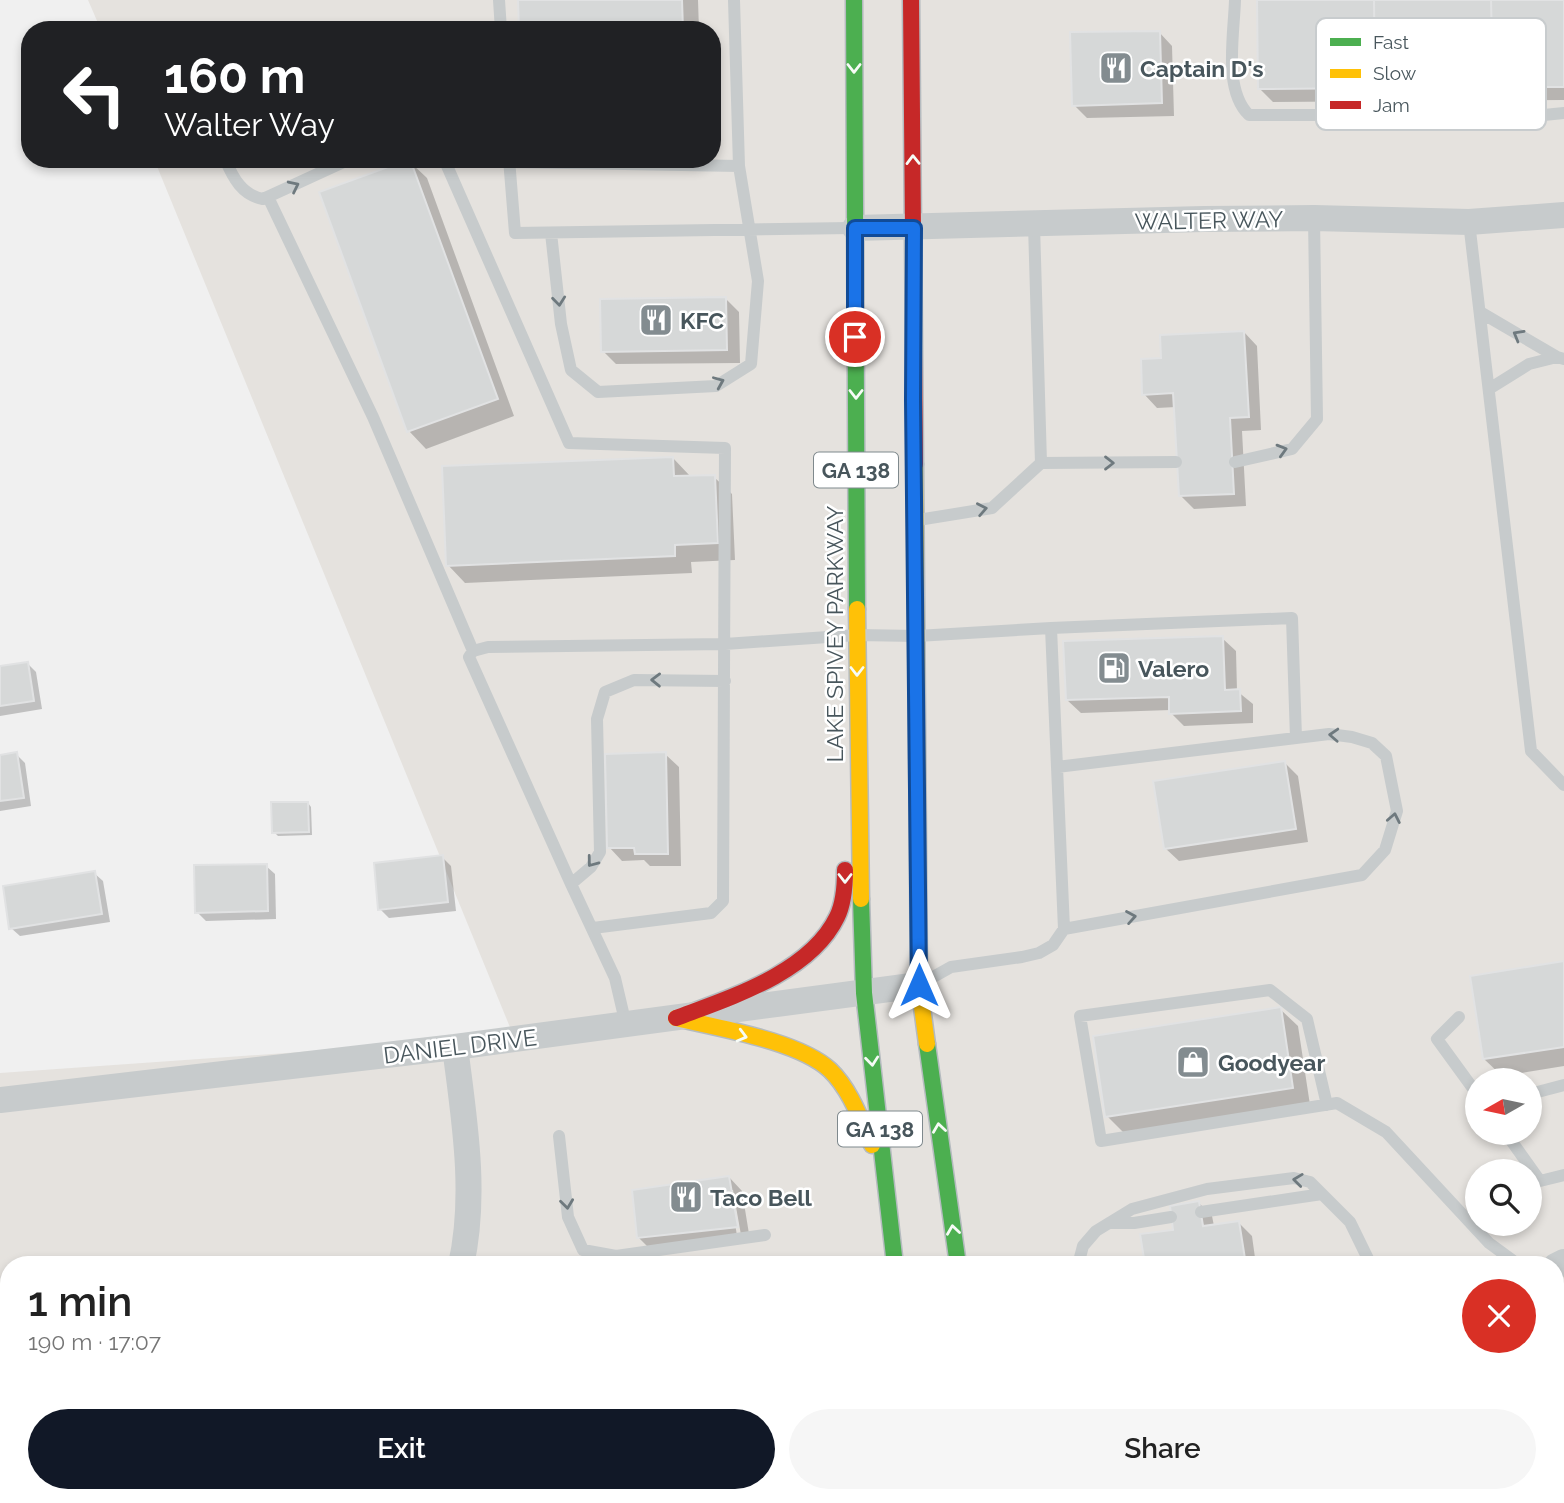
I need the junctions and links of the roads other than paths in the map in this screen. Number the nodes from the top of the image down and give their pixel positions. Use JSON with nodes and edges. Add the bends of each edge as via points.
{"nodes":[{"id":1,"x":499,"y":0,"type":"edge"},
{"id":2,"x":734,"y":0,"type":"edge"},
{"id":3,"x":854,"y":0,"type":"edge"},
{"id":4,"x":911,"y":0,"type":"edge"},
{"id":5,"x":1234,"y":0,"type":"edge"},
{"id":6,"x":500,"y":21,"type":"edge"},
{"id":7,"x":1564,"y":113,"type":"edge"},
{"id":8,"x":1316,"y":115,"type":"edge"},
{"id":9,"x":1546,"y":116,"type":"edge"},
{"id":10,"x":721,"y":166,"type":"edge"},
{"id":11,"x":739,"y":166,"type":"junction"},
{"id":12,"x":230,"y":168,"type":"edge"},
{"id":13,"x":331,"y":168,"type":"edge"},
{"id":14,"x":448,"y":168,"type":"edge"},
{"id":15,"x":510,"y":168,"type":"edge"},
{"id":16,"x":268,"y":197,"type":"junction"},
{"id":17,"x":1564,"y":215,"type":"edge"},
{"id":18,"x":1314,"y":218,"type":"junction"},
{"id":19,"x":1469,"y":222,"type":"junction"},
{"id":20,"x":1034,"y":225,"type":"junction"},
{"id":21,"x":855,"y":228,"type":"junction"},
{"id":22,"x":914,"y":228,"type":"junction"},
{"id":23,"x":750,"y":230,"type":"junction"},
{"id":24,"x":551,"y":233,"type":"junction"},
{"id":25,"x":1480,"y":312,"type":"junction"},
{"id":26,"x":1560,"y":358,"type":"edge"},
{"id":27,"x":1489,"y":389,"type":"junction"},
{"id":28,"x":1176,"y":462,"type":"dead end"},
{"id":29,"x":1235,"y":462,"type":"dead end"},
{"id":30,"x":1041,"y":463,"type":"junction"},
{"id":31,"x":915,"y":520,"type":"junction"},
{"id":32,"x":1051,"y":628,"type":"junction"},
{"id":33,"x":857,"y":635,"type":"junction"},
{"id":34,"x":917,"y":636,"type":"junction"},
{"id":35,"x":725,"y":644,"type":"junction"},
{"id":36,"x":473,"y":651,"type":"junction"},
{"id":37,"x":724,"y":681,"type":"junction"},
{"id":38,"x":858,"y":712,"type":"junction"},
{"id":39,"x":1296,"y":738,"type":"junction"},
{"id":40,"x":1057,"y":767,"type":"junction"},
{"id":41,"x":1564,"y":785,"type":"edge"},
{"id":42,"x":571,"y":884,"type":"junction"},
{"id":43,"x":593,"y":928,"type":"junction"},
{"id":44,"x":1064,"y":929,"type":"junction"},
{"id":45,"x":919,"y":985,"type":"junction"},
{"id":46,"x":864,"y":993,"type":"junction"},
{"id":47,"x":1459,"y":1017,"type":"dead end"},
{"id":48,"x":676,"y":1018,"type":"junction"},
{"id":49,"x":626,"y":1025,"type":"junction"},
{"id":50,"x":455,"y":1047,"type":"junction"},
{"id":51,"x":1465,"y":1078,"type":"edge"},
{"id":52,"x":1564,"y":1086,"type":"edge"},
{"id":53,"x":1542,"y":1091,"type":"edge"},
{"id":54,"x":0,"y":1100,"type":"edge"},
{"id":55,"x":1327,"y":1105,"type":"junction"},
{"id":56,"x":559,"y":1136,"type":"dead end"},
{"id":57,"x":1514,"y":1145,"type":"edge"},
{"id":58,"x":885,"y":1175,"type":"junction"},
{"id":59,"x":1564,"y":1175,"type":"edge"},
{"id":60,"x":1322,"y":1194,"type":"junction"},
{"id":61,"x":1201,"y":1212,"type":"dead end"},
{"id":62,"x":1171,"y":1217,"type":"dead end"},
{"id":63,"x":1109,"y":1223,"type":"junction"},
{"id":64,"x":765,"y":1235,"type":"dead end"},
{"id":65,"x":463,"y":1256,"type":"edge"},
{"id":66,"x":894,"y":1256,"type":"edge"},
{"id":67,"x":957,"y":1256,"type":"edge"},
{"id":68,"x":1080,"y":1256,"type":"edge"},
{"id":69,"x":1367,"y":1256,"type":"edge"},
{"id":70,"x":1507,"y":1256,"type":"edge"}],
"edges":[{"from":1,"to":6,"type":"lane"},
{"from":2,"to":11,"type":"lane"},
{"from":3,"to":21,"type":"highway","name":"LAKE SPIVEY PARKWAY","number":"GA 138","one_way":true},
{"from":22,"to":4,"type":"highway","number":"GA 138","one_way":true},
{"from":5,"to":8,"type":"lane","via":[[1233,88],[1239,106],[1249,115]]},
{"from":7,"to":9,"type":"lane"},
{"from":10,"to":11,"type":"lane"},
{"from":11,"to":23,"type":"lane"},
{"from":12,"to":16,"type":"lane","via":[[240,188],[251,197]]},
{"from":16,"to":13,"type":"lane","one_way":true},
{"from":14,"to":35,"type":"lane","via":[[569,443],[725,448]]},
{"from":15,"to":24,"type":"lane","via":[[515,233]]},
{"from":16,"to":36,"type":"lane","via":[[373,417]]},
{"from":17,"to":19,"type":"street","name":"WALTER WAY"},
{"from":18,"to":19,"type":"street","name":"WALTER WAY"},
{"from":18,"to":20,"type":"street","name":"WALTER WAY"},
{"from":29,"to":18,"type":"lane","one_way":true,"via":[[1293,449],[1317,419]]},
{"from":19,"to":25,"type":"lane"},
{"from":20,"to":22,"type":"street","name":"WALTER WAY"},
{"from":20,"to":30,"type":"lane"},
{"from":21,"to":22,"type":"street","name":"WALTER WAY"},
{"from":21,"to":23,"type":"lane"},
{"from":21,"to":33,"type":"highway","name":"LAKE SPIVEY PARKWAY","number":"GA 138","one_way":true},
{"from":22,"to":31,"type":"highway","number":"GA 138"},
{"from":23,"to":24,"type":"lane"},
{"from":24,"to":23,"type":"lane","one_way":true,"via":[[571,370],[598,392],[716,386],[751,364],[758,281]]},
{"from":26,"to":25,"type":"lane","one_way":true},
{"from":25,"to":27,"type":"lane"},
{"from":26,"to":27,"type":"lane","via":[[1529,364]]},
{"from":27,"to":41,"type":"lane","via":[[1531,751]]},
{"from":30,"to":28,"type":"lane","one_way":true},
{"from":31,"to":30,"type":"lane","one_way":true,"via":[[992,508]]},
{"from":31,"to":34,"type":"highway","number":"GA 138"},
{"from":32,"to":34,"type":"lane"},
{"from":32,"to":39,"type":"lane","via":[[1292,618]]},
{"from":32,"to":40,"type":"lane"},
{"from":33,"to":34,"type":"lane"},
{"from":33,"to":35,"type":"lane"},
{"from":33,"to":38,"type":"highway","name":"LAKE SPIVEY PARKWAY","number":"GA 138","one_way":true},
{"from":34,"to":45,"type":"highway","number":"GA 138"},
{"from":35,"to":36,"type":"lane","via":[[488,647]]},
{"from":35,"to":37,"type":"lane"},
{"from":36,"to":42,"type":"lane","via":[[469,657]]},
{"from":37,"to":42,"type":"lane","one_way":true,"via":[[634,680],[606,692],[597,719],[600,852]]},
{"from":37,"to":43,"type":"lane","via":[[723,901],[711,913]]},
{"from":38,"to":46,"type":"highway","name":"LAKE SPIVEY PARKWAY","number":"GA 138"},
{"from":38,"to":48,"type":"highway","one_way":true,"via":[[845,796],[845,893],[833,925],[795,965],[750,989]]},
{"from":39,"to":40,"type":"lane"},
{"from":44,"to":39,"type":"lane","one_way":true,"via":[[1362,875],[1385,850],[1397,811],[1386,756],[1372,743],[1352,737]]},
{"from":40,"to":44,"type":"lane"},
{"from":42,"to":43,"type":"lane"},
{"from":43,"to":49,"type":"lane","via":[[615,978]]},
{"from":44,"to":45,"type":"lane","via":[[1053,945],[1039,953],[951,967]]},
{"from":45,"to":46,"type":"street","name":"DANIEL DRIVE"},
{"from":67,"to":45,"type":"highway","number":"GA 138","one_way":true},
{"from":46,"to":48,"type":"street","name":"DANIEL DRIVE"},
{"from":46,"to":58,"type":"highway","name":"LAKE SPIVEY PARKWAY","number":"GA 138","one_way":true},
{"from":47,"to":51,"type":"lane","via":[[1437,1039]]},
{"from":48,"to":49,"type":"street","name":"DANIEL DRIVE"},
{"from":48,"to":58,"type":"highway","one_way":true,"via":[[797,1049],[829,1069],[855,1108]]},
{"from":49,"to":50,"type":"street","name":"DANIEL DRIVE"},
{"from":50,"to":54,"type":"street","name":"DANIEL DRIVE"},
{"from":50,"to":65,"type":"street","via":[[468,1146]]},
{"from":52,"to":53,"type":"lane"},
{"from":55,"to":55,"type":"lane","via":[[1101,1141],[1080,1016],[1270,990],[1307,1019]]},
{"from":55,"to":70,"type":"lane","via":[[1337,1103],[1386,1132]]},
{"from":56,"to":64,"type":"lane","one_way":true,"via":[[568,1217],[583,1250],[616,1255]]},
{"from":57,"to":59,"type":"lane","via":[[1540,1181]]},
{"from":58,"to":66,"type":"highway","name":"LAKE SPIVEY PARKWAY","number":"GA 138"},
{"from":60,"to":61,"type":"lane"},
{"from":60,"to":63,"type":"lane","one_way":true,"via":[[1310,1182],[1294,1178],[1219,1188],[1159,1200]]},
{"from":60,"to":69,"type":"lane","via":[[1350,1222]]},
{"from":62,"to":63,"type":"lane"},
{"from":63,"to":68,"type":"lane","via":[[1096,1231]]}]}
